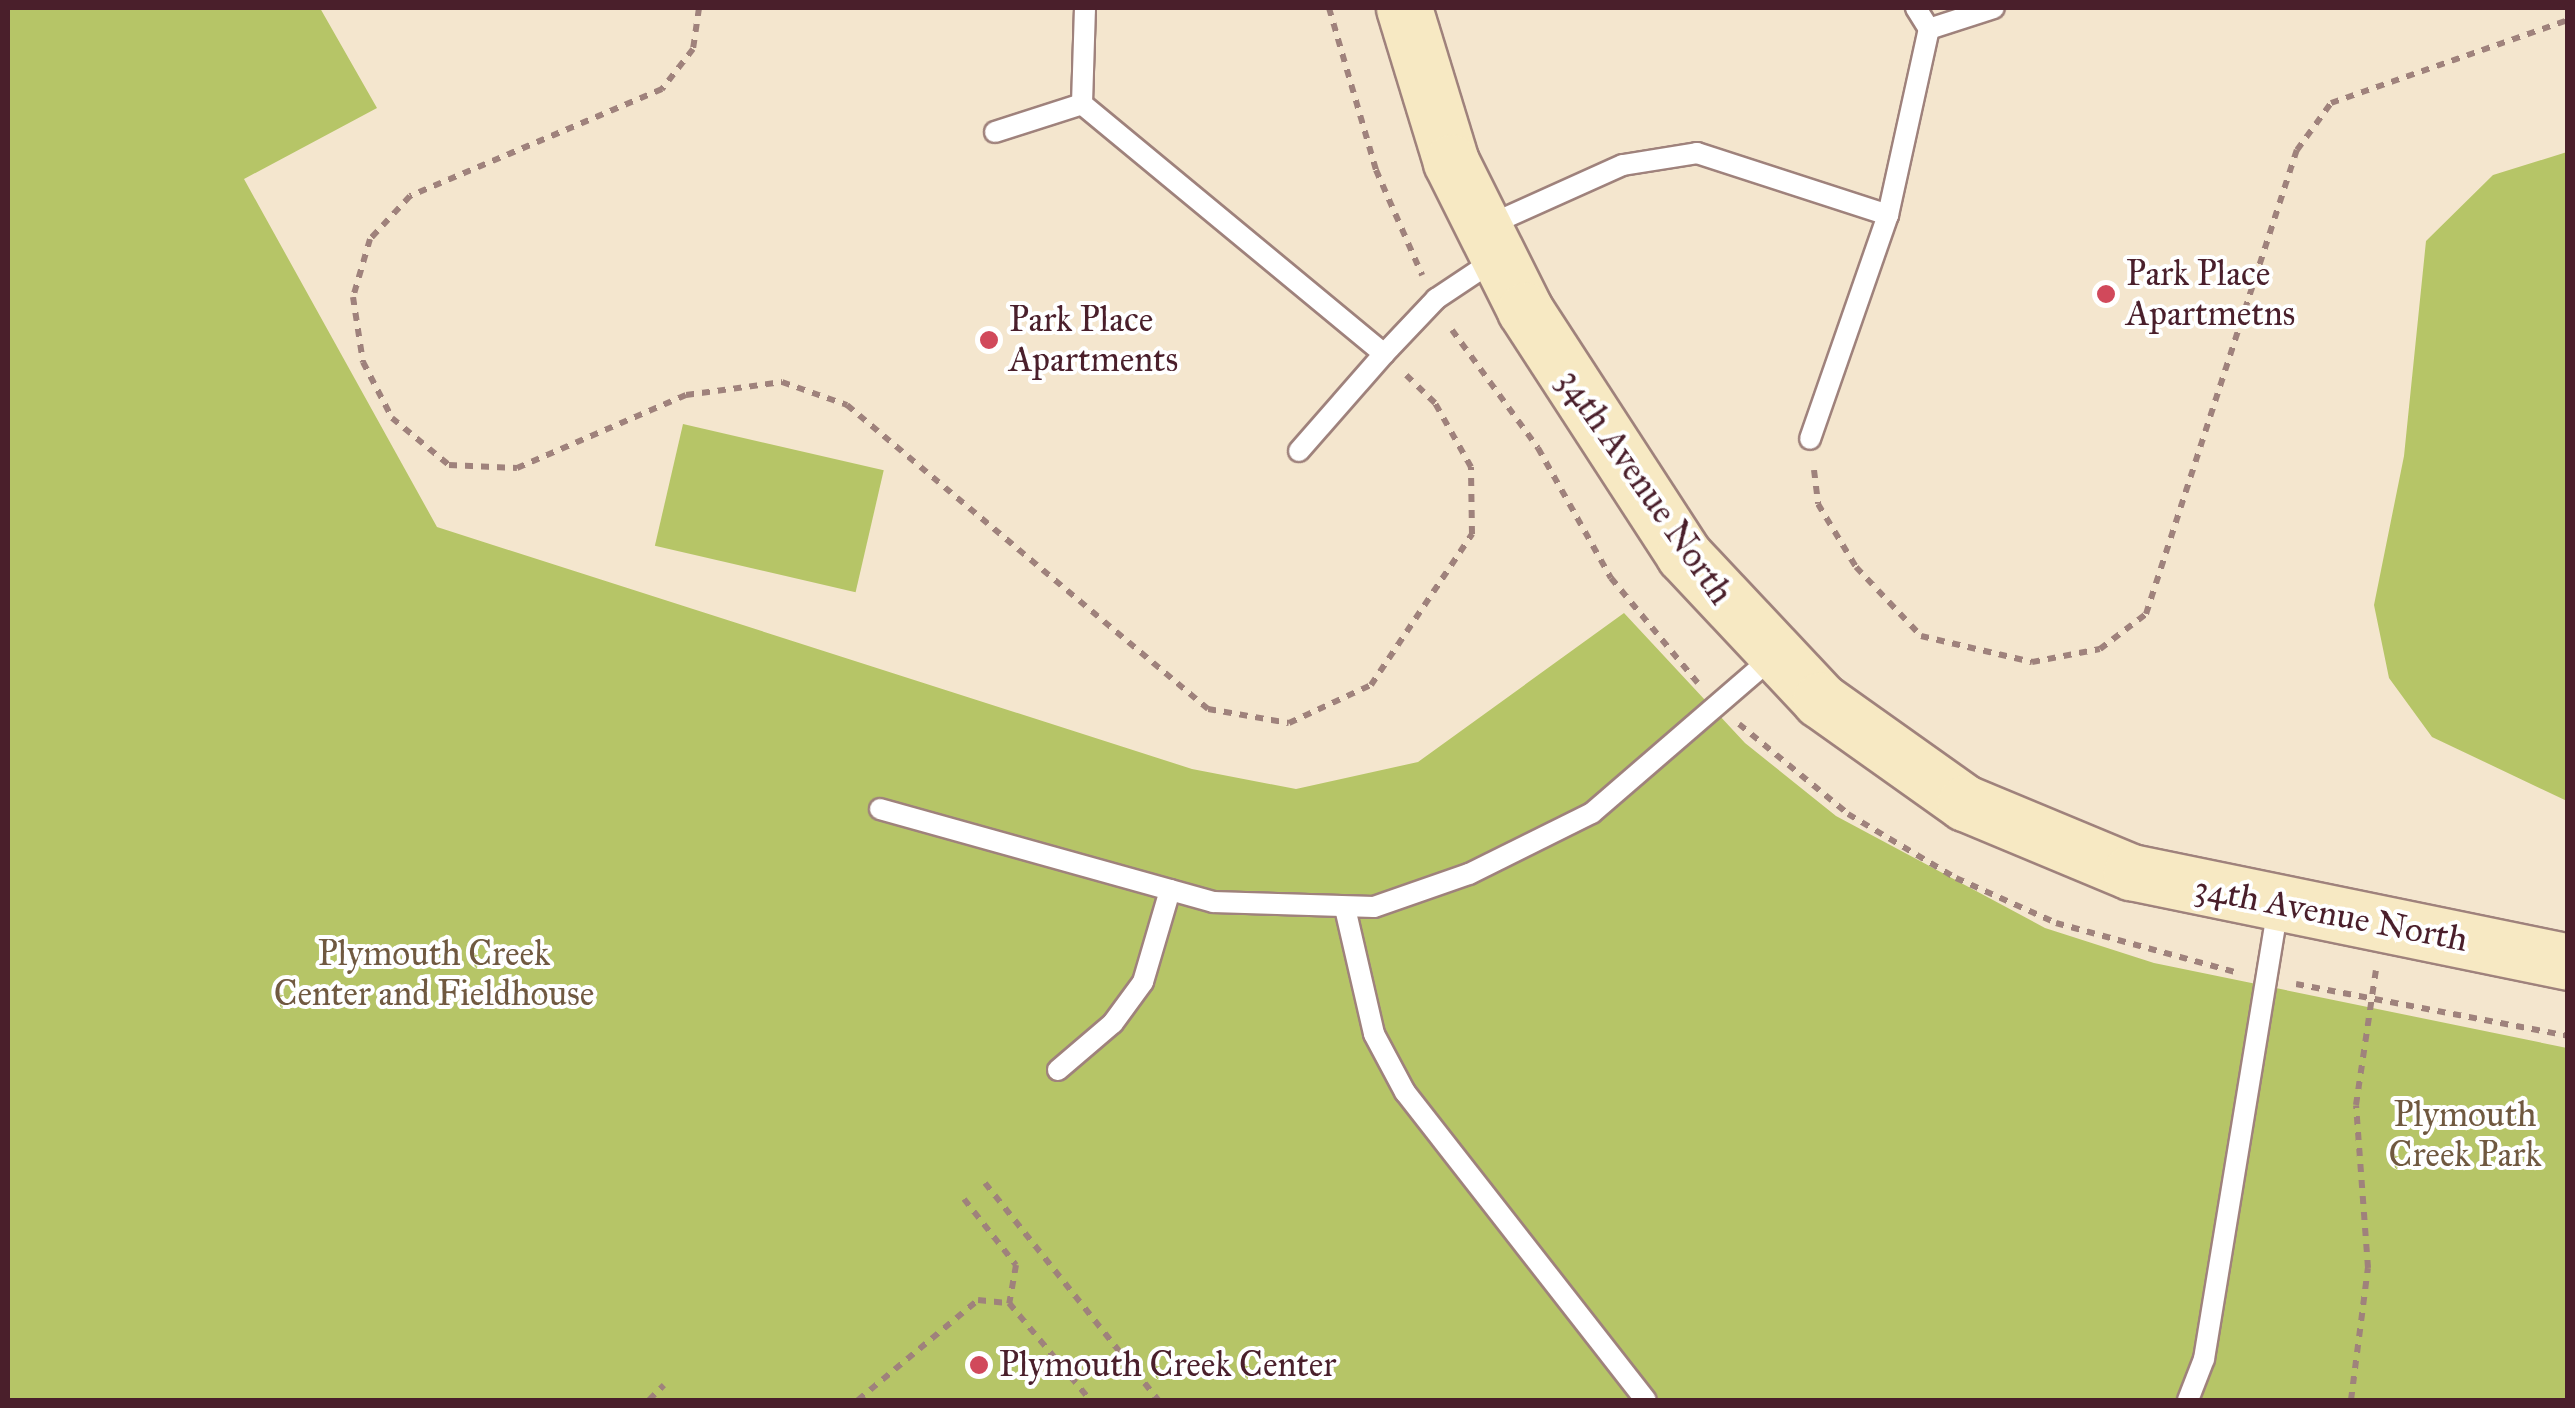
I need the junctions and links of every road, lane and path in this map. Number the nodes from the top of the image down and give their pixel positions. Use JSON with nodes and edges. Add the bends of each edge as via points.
{"nodes":[{"id":1,"x":699,"y":8,"type":"edge"},
{"id":2,"x":1085,"y":8,"type":"edge"},
{"id":3,"x":1404,"y":8,"type":"edge"},
{"id":4,"x":1916,"y":8,"type":"edge"},
{"id":5,"x":1994,"y":8,"type":"edge"},
{"id":6,"x":2568,"y":20,"type":"edge"},
{"id":7,"x":1929,"y":30,"type":"junction"},
{"id":8,"x":1082,"y":104,"type":"junction"},
{"id":9,"x":995,"y":132,"type":"dead end"},
{"id":10,"x":1888,"y":215,"type":"junction"},
{"id":11,"x":1488,"y":244,"type":"junction"},
{"id":12,"x":1384,"y":354,"type":"junction"},
{"id":13,"x":1810,"y":439,"type":"joint"},
{"id":14,"x":1299,"y":451,"type":"dead end"},
{"id":15,"x":1774,"y":656,"type":"junction"},
{"id":16,"x":880,"y":809,"type":"dead end"},
{"id":17,"x":1848,"y":814,"type":"dead end"},
{"id":18,"x":1956,"y":878,"type":"dead end"},
{"id":19,"x":1170,"y":890,"type":"junction"},
{"id":20,"x":2279,"y":904,"type":"junction"},
{"id":21,"x":1346,"y":908,"type":"junction"},
{"id":22,"x":2381,"y":924,"type":"junction"},
{"id":23,"x":2568,"y":962,"type":"edge"},
{"id":24,"x":1058,"y":1070,"type":"dead end"},
{"id":25,"x":985,"y":1183,"type":"dead end"},
{"id":26,"x":964,"y":1200,"type":"dead end"},
{"id":27,"x":1008,"y":1302,"type":"junction"},
{"id":28,"x":664,"y":1386,"type":"dead end"},
{"id":29,"x":649,"y":1400,"type":"edge"},
{"id":30,"x":858,"y":1400,"type":"edge"},
{"id":31,"x":1090,"y":1400,"type":"edge"},
{"id":32,"x":1158,"y":1400,"type":"edge"},
{"id":33,"x":1646,"y":1400,"type":"edge"},
{"id":34,"x":2188,"y":1400,"type":"edge"},
{"id":35,"x":2351,"y":1400,"type":"edge"}],
"edges":[{"from":1,"to":12,"type":"path","via":[[693,49],[662,89],[410,196],[370,240],[353,297],[364,362],[392,418],[449,465],[517,468],[686,395],[782,382],[847,405],[1208,709],[1290,723],[1371,686],[1472,534],[1471,467],[1435,403]]},
{"from":2,"to":8,"type":"lane"},
{"from":3,"to":11,"type":"street","name":"34th Avenue North"},
{"from":4,"to":7,"type":"lane"},
{"from":5,"to":7,"type":"lane"},
{"from":6,"to":13,"type":"path","via":[[2331,104],[2297,150],[2146,614],[2100,650],[2032,662],[1922,636],[1856,567],[1818,504]]},
{"from":7,"to":10,"type":"lane"},
{"from":8,"to":9,"type":"lane"},
{"from":8,"to":12,"type":"lane"},
{"from":10,"to":11,"type":"lane","via":[[1697,154],[1622,166]]},
{"from":10,"to":13,"type":"lane"},
{"from":11,"to":12,"type":"lane"},
{"from":11,"to":15,"type":"street","name":"34th Avenue North","via":[[1684,555]]},
{"from":12,"to":14,"type":"lane"},
{"from":15,"to":20,"type":"street","name":"34th Avenue North","via":[[1906,768],[1965,803],[2131,872]]},
{"from":15,"to":21,"type":"lane","via":[[1592,812],[1469,874]]},
{"from":16,"to":19,"type":"lane"},
{"from":17,"to":18,"type":"path"},
{"from":19,"to":21,"type":"lane","via":[[1214,902]]},
{"from":19,"to":24,"type":"lane","via":[[1143,982],[1113,1024]]},
{"from":20,"to":22,"type":"street","name":"34th Avenue North"},
{"from":20,"to":34,"type":"lane","via":[[2204,1359]]},
{"from":21,"to":33,"type":"lane","via":[[1374,1034],[1405,1092]]},
{"from":22,"to":23,"type":"street","name":"34th Avenue North"},
{"from":22,"to":35,"type":"path","via":[[2356,1105],[2368,1268]]},
{"from":25,"to":32,"type":"path"},
{"from":26,"to":27,"type":"path","via":[[1016,1265]]},
{"from":27,"to":30,"type":"path","via":[[978,1300]]},
{"from":27,"to":31,"type":"path"},
{"from":28,"to":29,"type":"path"}]}
